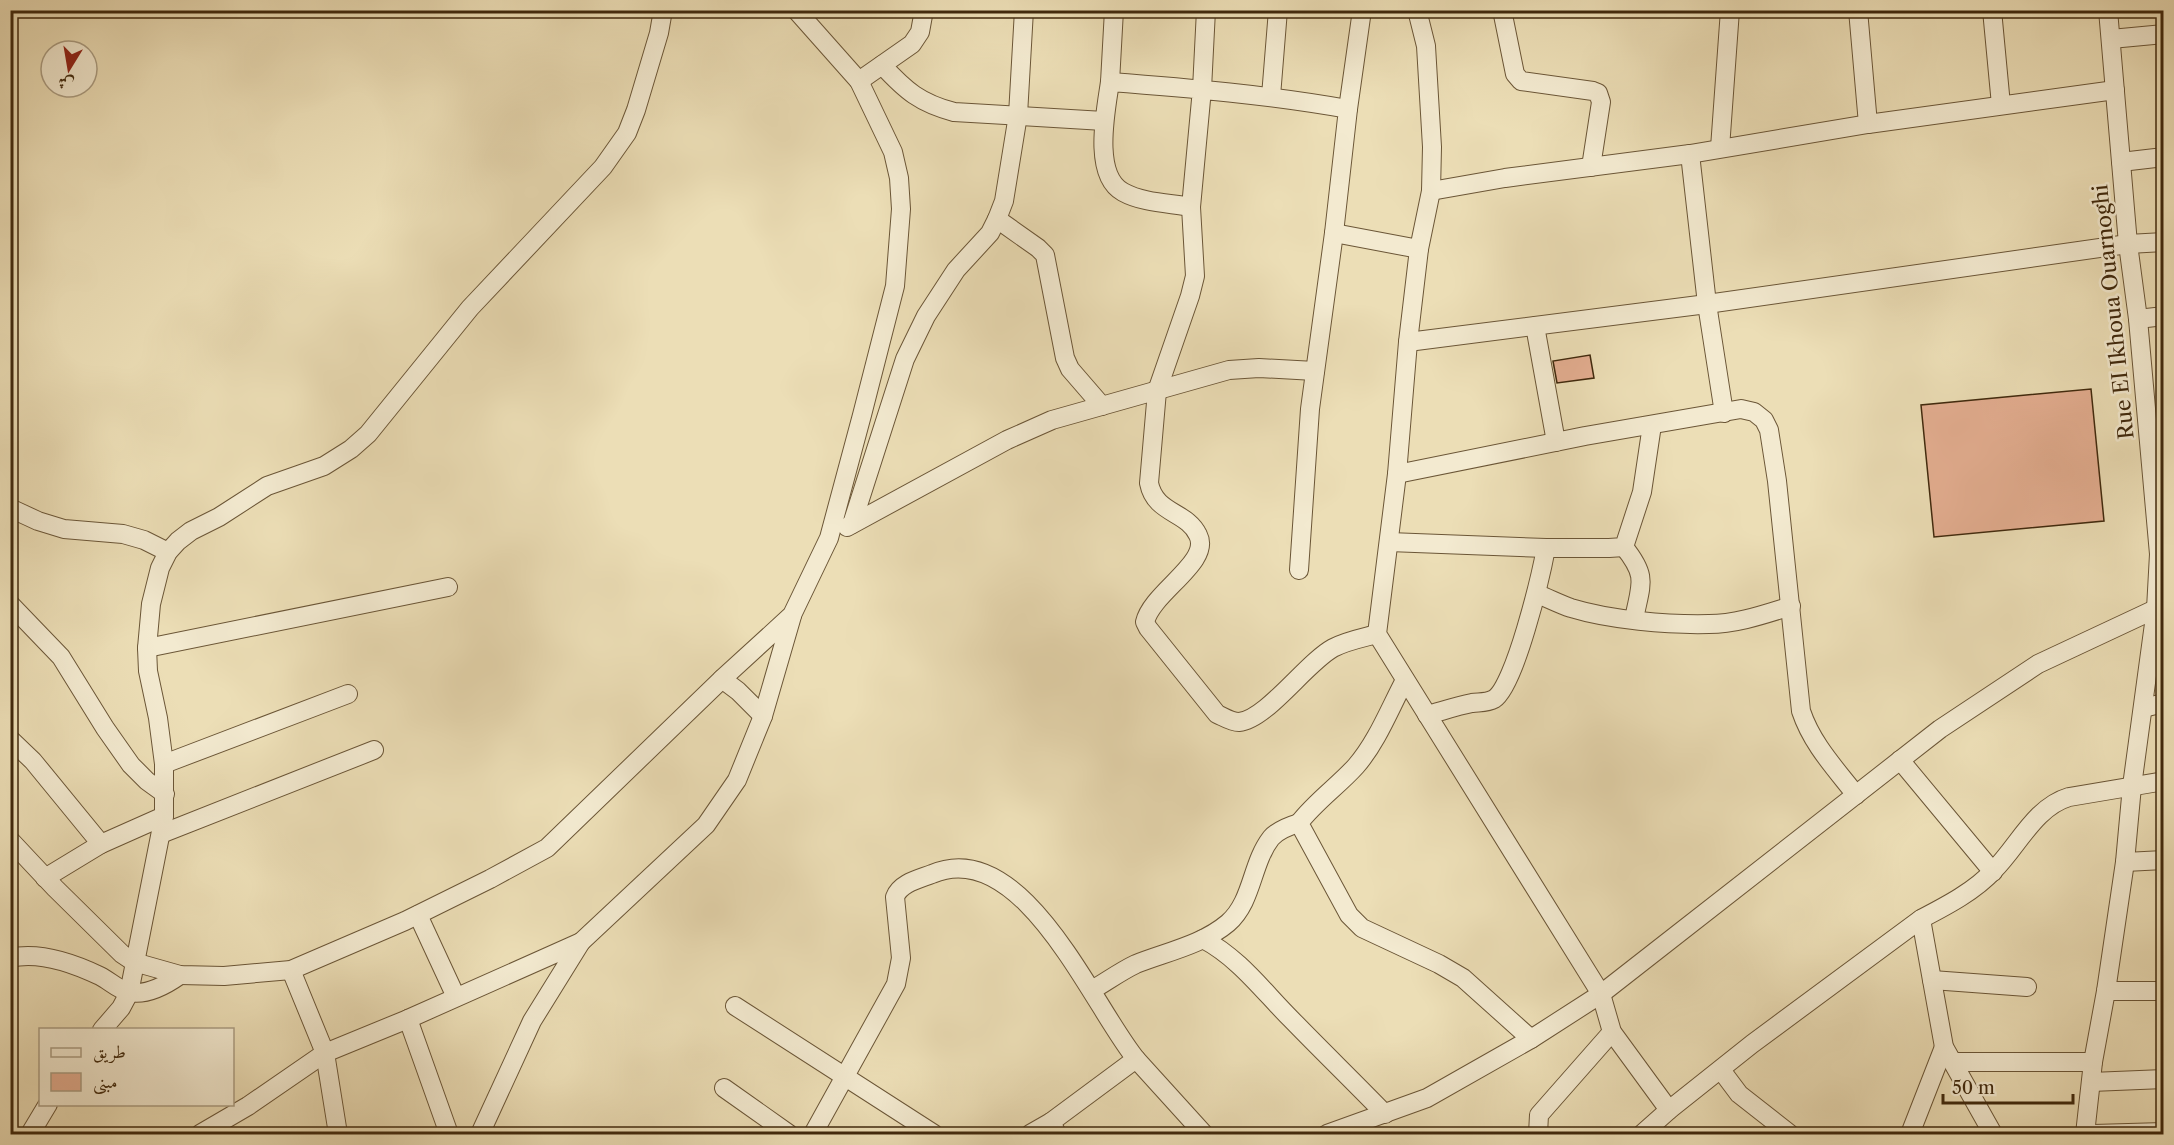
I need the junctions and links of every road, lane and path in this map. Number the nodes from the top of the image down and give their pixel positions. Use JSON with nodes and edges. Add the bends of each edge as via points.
{"nodes":[{"id":1,"x":663,"y":10,"type":"edge"},
{"id":2,"x":796,"y":10,"type":"edge"},
{"id":3,"x":924,"y":10,"type":"edge"},
{"id":4,"x":1024,"y":10,"type":"edge"},
{"id":5,"x":1114,"y":10,"type":"edge"},
{"id":6,"x":1206,"y":10,"type":"edge"},
{"id":7,"x":1278,"y":10,"type":"edge"},
{"id":8,"x":1362,"y":10,"type":"edge"},
{"id":9,"x":1417,"y":10,"type":"edge"},
{"id":10,"x":1502,"y":10,"type":"edge"},
{"id":11,"x":1730,"y":10,"type":"edge"},
{"id":12,"x":1858,"y":10,"type":"edge"},
{"id":13,"x":1992,"y":10,"type":"edge"},
{"id":14,"x":2108,"y":10,"type":"edge"},
{"id":15,"x":2163,"y":34,"type":"edge"},
{"id":16,"x":2111,"y":39,"type":"junction"},
{"id":17,"x":882,"y":65,"type":"junction"},
{"id":18,"x":859,"y":81,"type":"junction"},
{"id":19,"x":1110,"y":82,"type":"junction"},
{"id":20,"x":1202,"y":88,"type":"junction"},
{"id":21,"x":2115,"y":90,"type":"junction"},
{"id":22,"x":1271,"y":96,"type":"junction"},
{"id":23,"x":2001,"y":105,"type":"junction"},
{"id":24,"x":1348,"y":109,"type":"junction"},
{"id":25,"x":1018,"y":115,"type":"junction"},
{"id":26,"x":1104,"y":121,"type":"junction"},
{"id":27,"x":1868,"y":124,"type":"junction"},
{"id":28,"x":1720,"y":148,"type":"junction"},
{"id":29,"x":1690,"y":154,"type":"junction"},
{"id":30,"x":2163,"y":157,"type":"edge"},
{"id":31,"x":2121,"y":162,"type":"junction"},
{"id":32,"x":1591,"y":167,"type":"junction"},
{"id":33,"x":1431,"y":191,"type":"junction"},
{"id":34,"x":1191,"y":207,"type":"junction"},
{"id":35,"x":997,"y":219,"type":"junction"},
{"id":36,"x":1334,"y":233,"type":"junction"},
{"id":37,"x":2163,"y":242,"type":"edge"},
{"id":38,"x":2128,"y":244,"type":"junction"},
{"id":39,"x":1419,"y":249,"type":"junction"},
{"id":40,"x":1707,"y":304,"type":"junction"},
{"id":41,"x":2163,"y":316,"type":"edge"},
{"id":42,"x":2138,"y":319,"type":"junction"},
{"id":43,"x":1535,"y":326,"type":"junction"},
{"id":44,"x":1408,"y":342,"type":"junction"},
{"id":45,"x":1315,"y":371,"type":"junction"},
{"id":46,"x":1156,"y":390,"type":"junction"},
{"id":47,"x":1102,"y":406,"type":"junction"},
{"id":48,"x":1724,"y":413,"type":"junction"},
{"id":49,"x":1652,"y":425,"type":"junction"},
{"id":50,"x":1556,"y":442,"type":"junction"},
{"id":51,"x":1397,"y":474,"type":"junction"},
{"id":52,"x":10,"y":508,"type":"edge"},
{"id":53,"x":852,"y":524,"type":"junction"},
{"id":54,"x":829,"y":538,"type":"junction"},
{"id":55,"x":1389,"y":542,"type":"junction"},
{"id":56,"x":1624,"y":547,"type":"junction"},
{"id":57,"x":1546,"y":548,"type":"junction"},
{"id":58,"x":168,"y":552,"type":"junction"},
{"id":59,"x":1299,"y":570,"type":"dead end"},
{"id":60,"x":448,"y":587,"type":"dead end"},
{"id":61,"x":1537,"y":594,"type":"junction"},
{"id":62,"x":10,"y":604,"type":"edge"},
{"id":63,"x":1791,"y":606,"type":"junction"},
{"id":64,"x":2161,"y":607,"type":"edge"},
{"id":65,"x":792,"y":615,"type":"junction"},
{"id":66,"x":1634,"y":619,"type":"junction"},
{"id":67,"x":1377,"y":634,"type":"junction"},
{"id":68,"x":147,"y":648,"type":"junction"},
{"id":69,"x":722,"y":679,"type":"junction"},
{"id":70,"x":1405,"y":680,"type":"junction"},
{"id":71,"x":348,"y":694,"type":"dead end"},
{"id":72,"x":2163,"y":703,"type":"edge"},
{"id":73,"x":2143,"y":708,"type":"junction"},
{"id":74,"x":1427,"y":715,"type":"junction"},
{"id":75,"x":763,"y":716,"type":"junction"},
{"id":76,"x":10,"y":739,"type":"edge"},
{"id":77,"x":374,"y":750,"type":"dead end"},
{"id":78,"x":1900,"y":760,"type":"junction"},
{"id":79,"x":164,"y":764,"type":"junction"},
{"id":80,"x":2163,"y":781,"type":"edge"},
{"id":81,"x":2132,"y":786,"type":"junction"},
{"id":82,"x":165,"y":794,"type":"junction"},
{"id":83,"x":1856,"y":795,"type":"junction"},
{"id":84,"x":164,"y":816,"type":"junction"},
{"id":85,"x":1299,"y":823,"type":"junction"},
{"id":86,"x":161,"y":834,"type":"junction"},
{"id":87,"x":10,"y":840,"type":"edge"},
{"id":88,"x":101,"y":844,"type":"junction"},
{"id":89,"x":2163,"y":860,"type":"edge"},
{"id":90,"x":2125,"y":862,"type":"junction"},
{"id":91,"x":1993,"y":872,"type":"junction"},
{"id":92,"x":45,"y":878,"type":"junction"},
{"id":93,"x":418,"y":915,"type":"junction"},
{"id":94,"x":1921,"y":919,"type":"junction"},
{"id":95,"x":1203,"y":939,"type":"junction"},
{"id":96,"x":581,"y":942,"type":"junction"},
{"id":97,"x":13,"y":954,"type":"edge"},
{"id":98,"x":134,"y":962,"type":"junction"},
{"id":99,"x":291,"y":970,"type":"junction"},
{"id":100,"x":180,"y":975,"type":"junction"},
{"id":101,"x":1932,"y":980,"type":"junction"},
{"id":102,"x":2027,"y":987,"type":"dead end"},
{"id":103,"x":1092,"y":990,"type":"junction"},
{"id":104,"x":2106,"y":991,"type":"junction"},
{"id":105,"x":2163,"y":991,"type":"edge"},
{"id":106,"x":129,"y":993,"type":"junction"},
{"id":107,"x":1601,"y":994,"type":"junction"},
{"id":108,"x":456,"y":998,"type":"junction"},
{"id":109,"x":735,"y":1006,"type":"dead end"},
{"id":110,"x":408,"y":1019,"type":"junction"},
{"id":111,"x":103,"y":1028,"type":"edge"},
{"id":112,"x":1612,"y":1032,"type":"junction"},
{"id":113,"x":1531,"y":1039,"type":"junction"},
{"id":114,"x":325,"y":1053,"type":"junction"},
{"id":115,"x":1948,"y":1055,"type":"junction"},
{"id":116,"x":1136,"y":1059,"type":"junction"},
{"id":117,"x":2093,"y":1062,"type":"junction"},
{"id":118,"x":1720,"y":1070,"type":"junction"},
{"id":119,"x":845,"y":1077,"type":"junction"},
{"id":120,"x":2163,"y":1079,"type":"edge"},
{"id":121,"x":2091,"y":1082,"type":"junction"},
{"id":122,"x":724,"y":1088,"type":"dead end"},
{"id":123,"x":47,"y":1106,"type":"edge"},
{"id":124,"x":1669,"y":1110,"type":"junction"},
{"id":125,"x":1385,"y":1114,"type":"junction"},
{"id":126,"x":1054,"y":1128,"type":"edge"},
{"id":127,"x":2163,"y":1132,"type":"edge"},
{"id":128,"x":30,"y":1134,"type":"edge"},
{"id":129,"x":200,"y":1134,"type":"edge"},
{"id":130,"x":338,"y":1134,"type":"edge"},
{"id":131,"x":449,"y":1134,"type":"edge"},
{"id":132,"x":480,"y":1134,"type":"edge"},
{"id":133,"x":789,"y":1134,"type":"edge"},
{"id":134,"x":813,"y":1134,"type":"edge"},
{"id":135,"x":934,"y":1134,"type":"edge"},
{"id":136,"x":1030,"y":1134,"type":"edge"},
{"id":137,"x":1204,"y":1134,"type":"edge"},
{"id":138,"x":1327,"y":1134,"type":"edge"},
{"id":139,"x":1539,"y":1134,"type":"edge"},
{"id":140,"x":1642,"y":1134,"type":"edge"},
{"id":141,"x":1790,"y":1134,"type":"edge"},
{"id":142,"x":1910,"y":1134,"type":"edge"},
{"id":143,"x":1993,"y":1134,"type":"edge"},
{"id":144,"x":2085,"y":1134,"type":"edge"},
{"id":145,"x":2093,"y":1134,"type":"edge"}],
"edges":[{"from":1,"to":58,"type":"street","via":[[627,133],[603,167],[470,308],[368,434],[324,466],[267,486],[191,531]]},
{"from":2,"to":18,"type":"street"},
{"from":3,"to":17,"type":"street","via":[[920,32],[912,44]]},
{"from":4,"to":25,"type":"street"},
{"from":5,"to":19,"type":"street"},
{"from":6,"to":20,"type":"street"},
{"from":7,"to":22,"type":"street"},
{"from":8,"to":24,"type":"street"},
{"from":9,"to":33,"type":"street","via":[[1426,46]]},
{"from":10,"to":32,"type":"street","via":[[1518,79],[1593,91],[1600,97]]},
{"from":11,"to":28,"type":"street"},
{"from":12,"to":27,"type":"street"},
{"from":13,"to":23,"type":"street"},
{"from":14,"to":16,"type":"street","name":"Rue EI Ikhoua Ouarnoghi"},
{"from":15,"to":16,"type":"street"},
{"from":16,"to":21,"type":"street","name":"Rue EI Ikhoua Ouarnoghi"},
{"from":17,"to":18,"type":"street"},
{"from":17,"to":25,"type":"street","via":[[912,94],[932,106],[954,112]]},
{"from":18,"to":54,"type":"street","via":[[893,152],[901,209],[895,286]]},
{"from":19,"to":20,"type":"street"},
{"from":19,"to":26,"type":"street"},
{"from":20,"to":22,"type":"street"},
{"from":20,"to":34,"type":"street"},
{"from":21,"to":23,"type":"street"},
{"from":21,"to":31,"type":"street","name":"Rue EI Ikhoua Ouarnoghi"},
{"from":22,"to":24,"type":"street"},
{"from":23,"to":27,"type":"street"},
{"from":24,"to":36,"type":"street"},
{"from":25,"to":26,"type":"street"},
{"from":25,"to":35,"type":"street","via":[[1004,201]]},
{"from":26,"to":34,"type":"street","via":[[1104,166],[1120,191]]},
{"from":27,"to":28,"type":"street"},
{"from":28,"to":29,"type":"street"},
{"from":29,"to":32,"type":"street"},
{"from":29,"to":40,"type":"street"},
{"from":30,"to":31,"type":"street"},
{"from":31,"to":38,"type":"street","name":"Rue EI Ikhoua Ouarnoghi"},
{"from":32,"to":33,"type":"street"},
{"from":33,"to":39,"type":"street"},
{"from":34,"to":46,"type":"street","via":[[1195,276]]},
{"from":35,"to":47,"type":"street","via":[[1045,255],[1065,358]]},
{"from":35,"to":53,"type":"street","via":[[990,234],[956,270],[926,316],[905,359]]},
{"from":36,"to":39,"type":"street"},
{"from":36,"to":45,"type":"street"},
{"from":37,"to":38,"type":"street"},
{"from":38,"to":40,"type":"street"},
{"from":38,"to":42,"type":"street","name":"Rue EI Ikhoua Ouarnoghi"},
{"from":39,"to":44,"type":"street"},
{"from":40,"to":43,"type":"street"},
{"from":40,"to":48,"type":"street"},
{"from":41,"to":42,"type":"street"},
{"from":42,"to":64,"type":"street","name":"Rue EI Ikhoua Ouarnoghi"},
{"from":43,"to":44,"type":"street"},
{"from":43,"to":50,"type":"street"},
{"from":44,"to":51,"type":"street"},
{"from":45,"to":46,"type":"street","via":[[1229,370]]},
{"from":45,"to":59,"type":"street"},
{"from":46,"to":47,"type":"street"},
{"from":46,"to":67,"type":"street","via":[[1149,472],[1151,495],[1195,529],[1201,550],[1150,607],[1145,622],[1217,714],[1239,722],[1251,718],[1332,648]]},
{"from":47,"to":53,"type":"street","via":[[1052,420],[1007,440]]},
{"from":48,"to":49,"type":"street"},
{"from":48,"to":63,"type":"street","via":[[1741,409],[1754,412],[1769,430]]},
{"from":49,"to":50,"type":"street"},
{"from":49,"to":56,"type":"street","via":[[1642,492]]},
{"from":50,"to":51,"type":"street"},
{"from":51,"to":55,"type":"street"},
{"from":52,"to":58,"type":"street","via":[[64,529],[123,534]]},
{"from":53,"to":54,"type":"street"},
{"from":54,"to":65,"type":"street"},
{"from":55,"to":57,"type":"street"},
{"from":55,"to":67,"type":"street"},
{"from":56,"to":57,"type":"street"},
{"from":56,"to":66,"type":"street","via":[[1641,576]]},
{"from":57,"to":61,"type":"street"},
{"from":58,"to":68,"type":"street","via":[[152,604]]},
{"from":60,"to":68,"type":"street"},
{"from":61,"to":66,"type":"street","via":[[1581,610]]},
{"from":61,"to":74,"type":"street","via":[[1516,658],[1496,698]]},
{"from":62,"to":82,"type":"street","via":[[61,657],[130,765]]},
{"from":63,"to":66,"type":"street","via":[[1711,625]]},
{"from":63,"to":83,"type":"street","via":[[1801,711],[1807,731]]},
{"from":64,"to":73,"type":"street","name":"Rue EI Ikhoua Ouarnoghi"},
{"from":64,"to":78,"type":"street","via":[[2038,664]]},
{"from":65,"to":69,"type":"street"},
{"from":65,"to":75,"type":"street"},
{"from":67,"to":70,"type":"street"},
{"from":68,"to":79,"type":"street"},
{"from":69,"to":75,"type":"street"},
{"from":69,"to":93,"type":"street","via":[[547,848]]},
{"from":70,"to":74,"type":"street"},
{"from":70,"to":85,"type":"street","via":[[1368,749]]},
{"from":71,"to":79,"type":"street"},
{"from":72,"to":73,"type":"street"},
{"from":73,"to":81,"type":"street","name":"Rue EI Ikhoua Ouarnoghi"},
{"from":74,"to":107,"type":"street"},
{"from":75,"to":96,"type":"street","via":[[736,780],[706,825]]},
{"from":76,"to":88,"type":"street"},
{"from":77,"to":86,"type":"street"},
{"from":78,"to":83,"type":"street"},
{"from":78,"to":91,"type":"street"},
{"from":79,"to":82,"type":"street"},
{"from":80,"to":81,"type":"street"},
{"from":81,"to":90,"type":"street","name":"Rue EI Ikhoua Ouarnoghi"},
{"from":81,"to":91,"type":"street","via":[[2056,802]]},
{"from":82,"to":84,"type":"street"},
{"from":83,"to":107,"type":"street"},
{"from":84,"to":86,"type":"street"},
{"from":84,"to":88,"type":"street"},
{"from":85,"to":95,"type":"street","via":[[1271,838],[1239,912]]},
{"from":85,"to":113,"type":"street","via":[[1349,915],[1362,928],[1463,978]]},
{"from":86,"to":98,"type":"street"},
{"from":87,"to":92,"type":"street"},
{"from":88,"to":92,"type":"street"},
{"from":89,"to":90,"type":"street"},
{"from":90,"to":104,"type":"street","name":"Rue EI Ikhoua Ouarnoghi"},
{"from":91,"to":94,"type":"street"},
{"from":92,"to":98,"type":"street"},
{"from":93,"to":99,"type":"street"},
{"from":93,"to":108,"type":"street"},
{"from":94,"to":101,"type":"street"},
{"from":94,"to":118,"type":"street"},
{"from":95,"to":103,"type":"street","via":[[1134,965]]},
{"from":95,"to":125,"type":"street","via":[[1240,966]]},
{"from":96,"to":108,"type":"street"},
{"from":96,"to":132,"type":"street","via":[[532,1021]]},
{"from":97,"to":106,"type":"street","via":[[39,956],[79,968]]},
{"from":98,"to":100,"type":"street"},
{"from":98,"to":106,"type":"street"},
{"from":99,"to":100,"type":"street","via":[[225,976]]},
{"from":99,"to":114,"type":"street"},
{"from":100,"to":106,"type":"street","via":[[164,987]]},
{"from":101,"to":102,"type":"street"},
{"from":101,"to":115,"type":"street"},
{"from":103,"to":116,"type":"street"},
{"from":103,"to":119,"type":"street","via":[[1032,908],[1014,890],[967,867],[943,869],[897,891],[901,958],[896,984]]},
{"from":104,"to":105,"type":"street"},
{"from":104,"to":117,"type":"street","name":"Rue EI Ikhoua Ouarnoghi"},
{"from":106,"to":111,"type":"street"},
{"from":107,"to":112,"type":"street"},
{"from":107,"to":113,"type":"street"},
{"from":108,"to":110,"type":"street"},
{"from":109,"to":119,"type":"street"},
{"from":110,"to":114,"type":"street"},
{"from":110,"to":131,"type":"street"},
{"from":112,"to":124,"type":"street"},
{"from":112,"to":139,"type":"street","via":[[1539,1115]]},
{"from":113,"to":125,"type":"street","via":[[1427,1098]]},
{"from":114,"to":129,"type":"street"},
{"from":114,"to":130,"type":"street"},
{"from":115,"to":117,"type":"street"},
{"from":115,"to":142,"type":"street"},
{"from":115,"to":143,"type":"street"},
{"from":116,"to":126,"type":"street"},
{"from":116,"to":137,"type":"street"},
{"from":117,"to":121,"type":"street","name":"Rue EI Ikhoua Ouarnoghi"},
{"from":118,"to":124,"type":"street"},
{"from":118,"to":141,"type":"street","via":[[1739,1094]]},
{"from":119,"to":134,"type":"street"},
{"from":119,"to":135,"type":"street"},
{"from":120,"to":121,"type":"street"},
{"from":121,"to":144,"type":"street","name":"Rue EI Ikhoua Ouarnoghi"},
{"from":122,"to":133,"type":"street"},
{"from":123,"to":128,"type":"street"},
{"from":124,"to":140,"type":"street"},
{"from":125,"to":138,"type":"street"},
{"from":126,"to":136,"type":"street"},
{"from":127,"to":145,"type":"street"}]}
